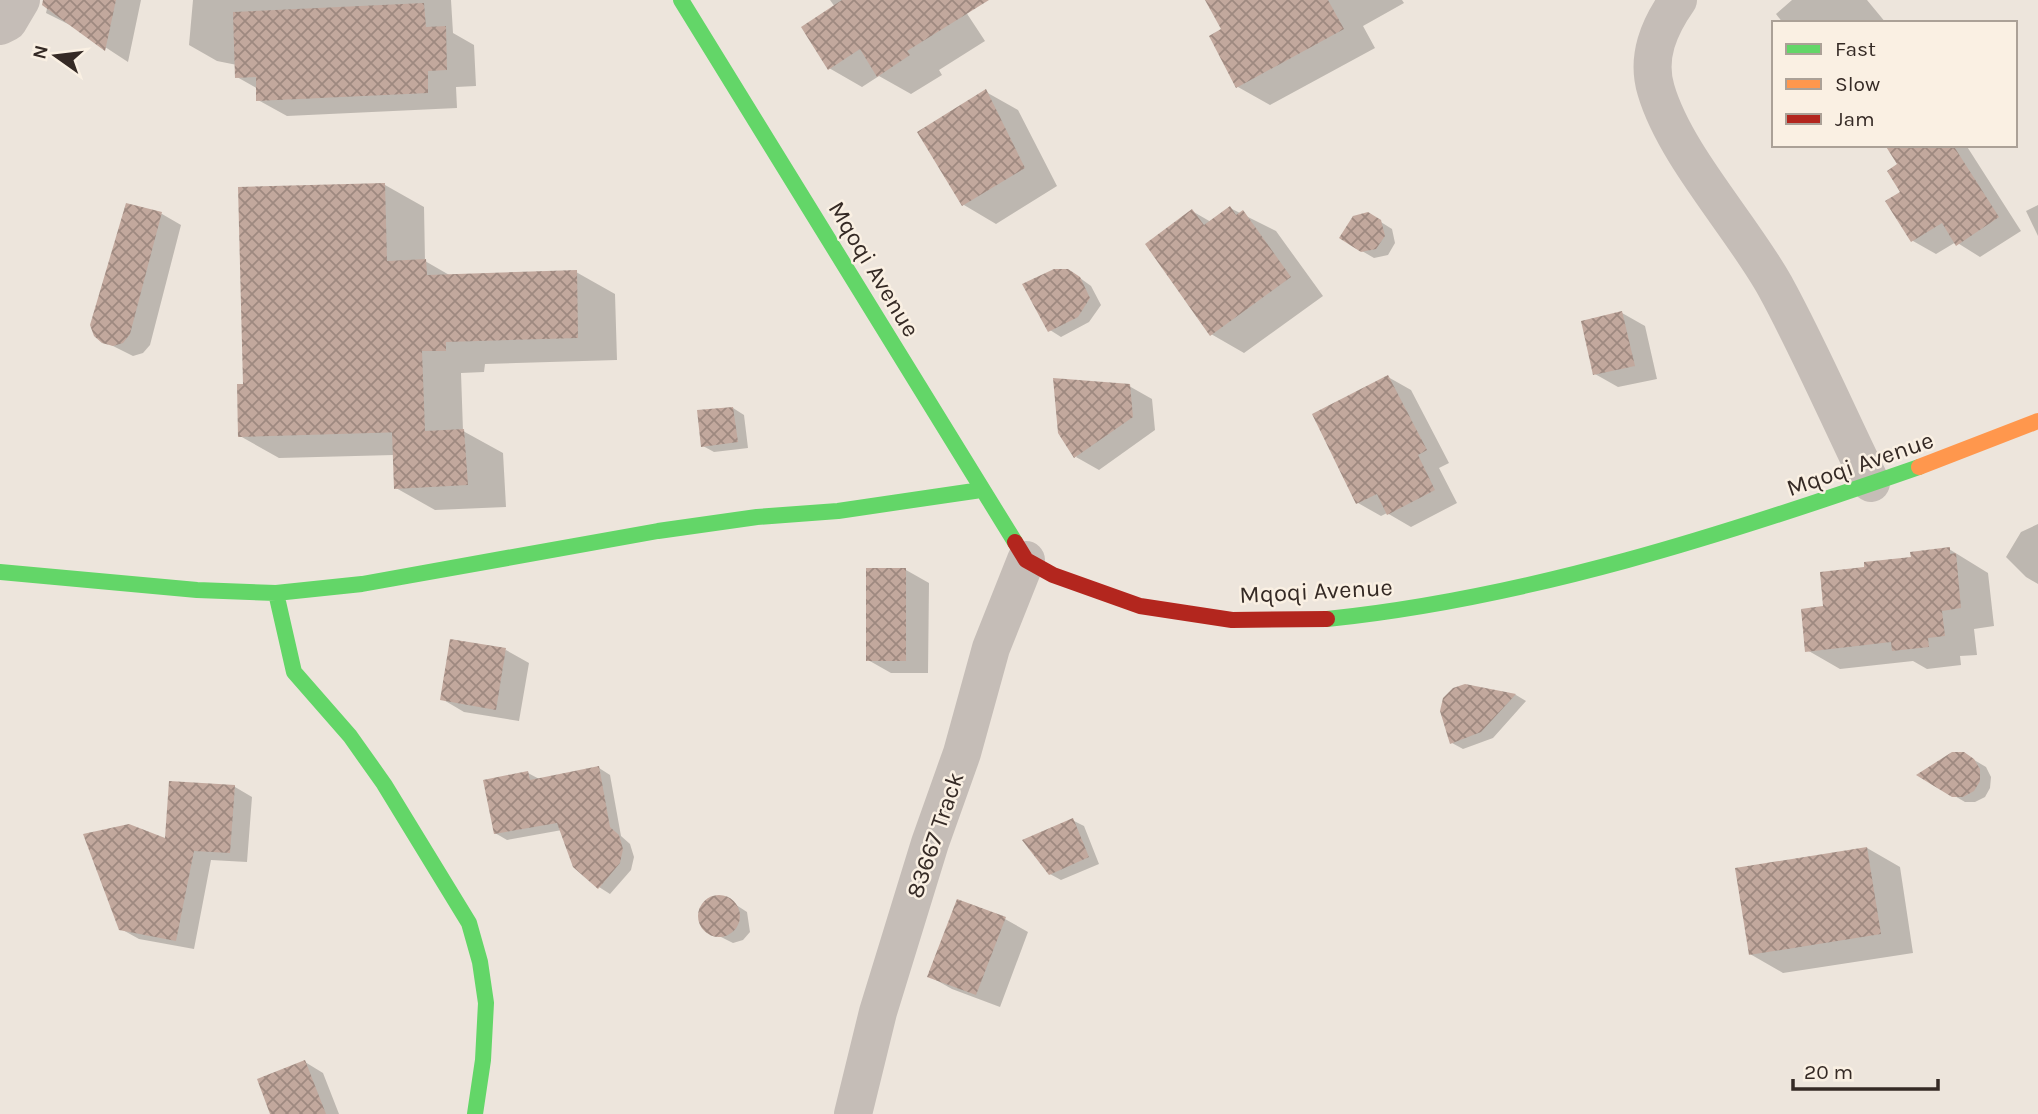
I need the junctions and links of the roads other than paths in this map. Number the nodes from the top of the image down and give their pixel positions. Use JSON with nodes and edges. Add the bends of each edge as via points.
{"nodes":[{"id":1,"x":21,"y":0,"type":"edge"},
{"id":2,"x":681,"y":0,"type":"edge"},
{"id":3,"x":1678,"y":0,"type":"edge"},
{"id":4,"x":0,"y":26,"type":"edge"},
{"id":5,"x":2038,"y":421,"type":"edge"},
{"id":6,"x":1871,"y":483,"type":"junction"},
{"id":7,"x":981,"y":490,"type":"junction"},
{"id":8,"x":1026,"y":559,"type":"junction"},
{"id":9,"x":0,"y":572,"type":"edge"},
{"id":10,"x":276,"y":593,"type":"junction"},
{"id":11,"x":475,"y":1114,"type":"edge"},
{"id":12,"x":853,"y":1114,"type":"edge"}],
"edges":[{"from":1,"to":4,"type":"street","via":[[8,22]]},
{"from":2,"to":7,"type":"street","name":"Mqoqi Avenue"},
{"from":3,"to":6,"type":"street","via":[[1661,24],[1653,52],[1655,88],[1669,123],[1774,285]]},
{"from":5,"to":6,"type":"street","name":"Mqoqi Avenue","via":[[1977,449]]},
{"from":6,"to":8,"type":"street","name":"Mqoqi Avenue","via":[[1727,533],[1587,571],[1363,615],[1264,621],[1130,604],[1060,580]]},
{"from":7,"to":8,"type":"street","name":"Mqoqi Avenue"},
{"from":7,"to":10,"type":"street","via":[[838,512],[757,517],[658,531],[362,584]]},
{"from":8,"to":12,"type":"street","name":"83667 Track","via":[[991,648],[962,753],[930,843],[878,1012]]},
{"from":9,"to":10,"type":"street"},
{"from":10,"to":11,"type":"street","via":[[294,672],[350,736],[384,784],[469,923],[486,1003]]}]}
